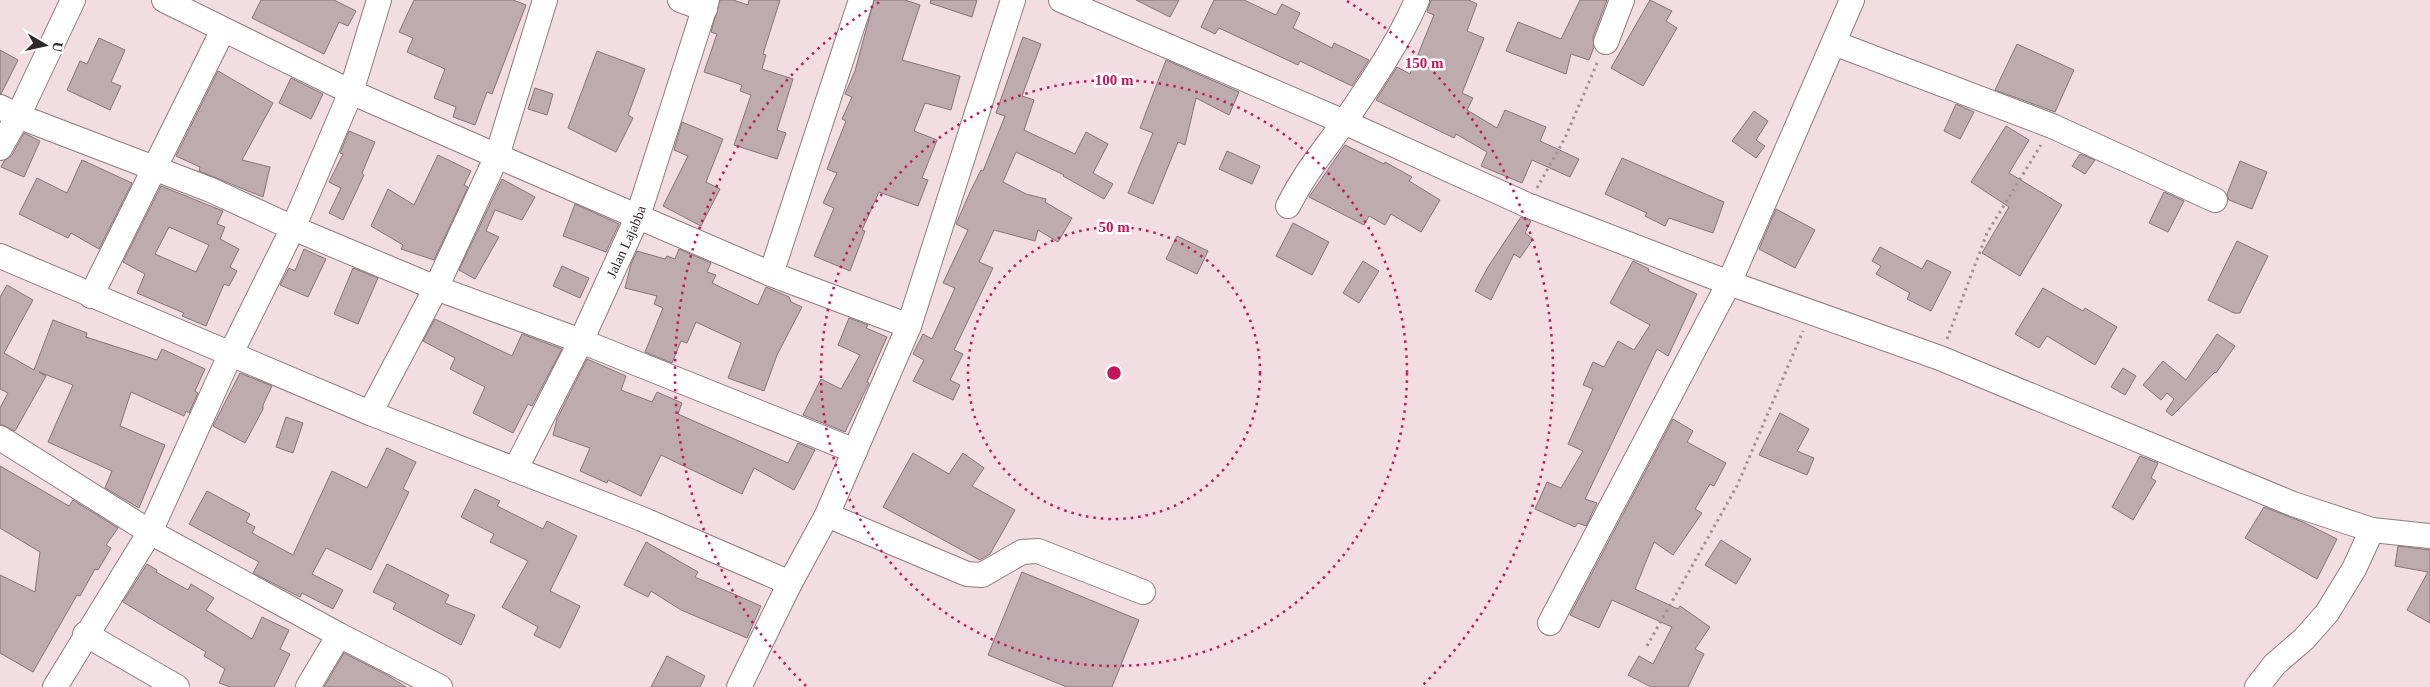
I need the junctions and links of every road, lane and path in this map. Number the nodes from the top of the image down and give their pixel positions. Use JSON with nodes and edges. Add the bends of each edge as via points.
{"nodes":[{"id":1,"x":73,"y":0,"type":"edge"},
{"id":2,"x":164,"y":0,"type":"edge"},
{"id":3,"x":379,"y":0,"type":"edge"},
{"id":4,"x":545,"y":0,"type":"edge"},
{"id":5,"x":680,"y":0,"type":"edge"},
{"id":6,"x":861,"y":0,"type":"edge"},
{"id":7,"x":1013,"y":0,"type":"edge"},
{"id":8,"x":1062,"y":0,"type":"edge"},
{"id":9,"x":1417,"y":0,"type":"edge"},
{"id":10,"x":1622,"y":0,"type":"edge"},
{"id":11,"x":1852,"y":0,"type":"edge"},
{"id":12,"x":706,"y":4,"type":"edge"},
{"id":13,"x":223,"y":30,"type":"junction"},
{"id":14,"x":1606,"y":42,"type":"joint"},
{"id":15,"x":1834,"y":43,"type":"junction"},
{"id":16,"x":351,"y":92,"type":"junction"},
{"id":17,"x":9,"y":111,"type":"edge"},
{"id":18,"x":1344,"y":122,"type":"junction"},
{"id":19,"x":2052,"y":126,"type":"junction"},
{"id":20,"x":0,"y":148,"type":"edge"},
{"id":21,"x":497,"y":156,"type":"junction"},
{"id":22,"x":154,"y":170,"type":"junction"},
{"id":23,"x":2214,"y":200,"type":"dead end"},
{"id":24,"x":1527,"y":204,"type":"junction"},
{"id":25,"x":1288,"y":206,"type":"dead end"},
{"id":26,"x":638,"y":216,"type":"junction"},
{"id":27,"x":293,"y":228,"type":"junction"},
{"id":28,"x":3,"y":264,"type":"edge"},
{"id":29,"x":771,"y":274,"type":"junction"},
{"id":30,"x":1729,"y":283,"type":"junction"},
{"id":31,"x":436,"y":288,"type":"junction"},
{"id":32,"x":91,"y":296,"type":"junction"},
{"id":33,"x":1811,"y":312,"type":"junction"},
{"id":34,"x":909,"y":326,"type":"junction"},
{"id":35,"x":581,"y":341,"type":"junction"},
{"id":36,"x":231,"y":353,"type":"junction"},
{"id":37,"x":1940,"y":358,"type":"junction"},
{"id":38,"x":370,"y":412,"type":"junction"},
{"id":39,"x":0,"y":438,"type":"edge"},
{"id":40,"x":855,"y":451,"type":"junction"},
{"id":41,"x":515,"y":470,"type":"junction"},
{"id":42,"x":827,"y":515,"type":"junction"},
{"id":43,"x":2372,"y":530,"type":"junction"},
{"id":44,"x":150,"y":532,"type":"junction"},
{"id":45,"x":2430,"y":536,"type":"edge"},
{"id":46,"x":790,"y":583,"type":"junction"},
{"id":47,"x":1143,"y":592,"type":"dead end"},
{"id":48,"x":1550,"y":623,"type":"dead end"},
{"id":49,"x":85,"y":634,"type":"junction"},
{"id":50,"x":339,"y":635,"type":"junction"},
{"id":51,"x":1647,"y":646,"type":"dead end"},
{"id":52,"x":55,"y":687,"type":"edge"},
{"id":53,"x":178,"y":687,"type":"edge"},
{"id":54,"x":308,"y":687,"type":"edge"},
{"id":55,"x":440,"y":687,"type":"edge"},
{"id":56,"x":739,"y":687,"type":"edge"},
{"id":57,"x":2257,"y":687,"type":"edge"}],
"edges":[{"from":1,"to":17,"type":"street"},
{"from":2,"to":13,"type":"street"},
{"from":3,"to":16,"type":"street"},
{"from":4,"to":21,"type":"street"},
{"from":5,"to":12,"type":"street"},
{"from":6,"to":29,"type":"street"},
{"from":7,"to":34,"type":"street"},
{"from":8,"to":18,"type":"street"},
{"from":9,"to":18,"type":"street","via":[[1381,66]]},
{"from":10,"to":14,"type":"street"},
{"from":11,"to":15,"type":"street"},
{"from":12,"to":26,"type":"street","name":"Jalan Lajabba"},
{"from":13,"to":16,"type":"street"},
{"from":13,"to":22,"type":"street"},
{"from":14,"to":24,"type":"path","via":[[1565,138]]},
{"from":15,"to":19,"type":"street"},
{"from":15,"to":30,"type":"street"},
{"from":16,"to":21,"type":"street"},
{"from":16,"to":27,"type":"street"},
{"from":17,"to":20,"type":"street"},
{"from":17,"to":22,"type":"street"},
{"from":18,"to":24,"type":"street"},
{"from":18,"to":25,"type":"street","via":[[1310,166]]},
{"from":19,"to":23,"type":"street"},
{"from":19,"to":37,"type":"path","via":[[1987,233]]},
{"from":21,"to":26,"type":"street"},
{"from":21,"to":31,"type":"street"},
{"from":22,"to":27,"type":"street","via":[[211,190]]},
{"from":22,"to":32,"type":"street"},
{"from":24,"to":30,"type":"street"},
{"from":26,"to":29,"type":"street"},
{"from":26,"to":35,"type":"street","name":"Jalan Lajabba"},
{"from":27,"to":31,"type":"street"},
{"from":27,"to":36,"type":"street"},
{"from":28,"to":32,"type":"street"},
{"from":29,"to":34,"type":"street"},
{"from":30,"to":33,"type":"street"},
{"from":30,"to":48,"type":"street"},
{"from":31,"to":35,"type":"street"},
{"from":31,"to":38,"type":"street"},
{"from":32,"to":36,"type":"street"},
{"from":33,"to":37,"type":"street"},
{"from":33,"to":51,"type":"path","via":[[1737,486]]},
{"from":34,"to":40,"type":"street"},
{"from":35,"to":40,"type":"street"},
{"from":35,"to":41,"type":"street","name":"Jalan Lajabba"},
{"from":36,"to":38,"type":"street"},
{"from":36,"to":44,"type":"street"},
{"from":37,"to":43,"type":"street","via":[[2293,504]]},
{"from":38,"to":41,"type":"street"},
{"from":39,"to":44,"type":"street"},
{"from":40,"to":42,"type":"street"},
{"from":41,"to":46,"type":"street","via":[[642,519]]},
{"from":42,"to":46,"type":"street"},
{"from":42,"to":47,"type":"street","via":[[967,574],[982,575],[1022,552],[1038,551]]},
{"from":43,"to":45,"type":"street"},
{"from":43,"to":57,"type":"street","via":[[2354,569],[2327,612],[2304,639],[2275,664]]},
{"from":44,"to":49,"type":"street"},
{"from":44,"to":50,"type":"street"},
{"from":46,"to":56,"type":"street"},
{"from":49,"to":52,"type":"street"},
{"from":49,"to":53,"type":"street"},
{"from":50,"to":54,"type":"street"},
{"from":50,"to":55,"type":"street"}]}
